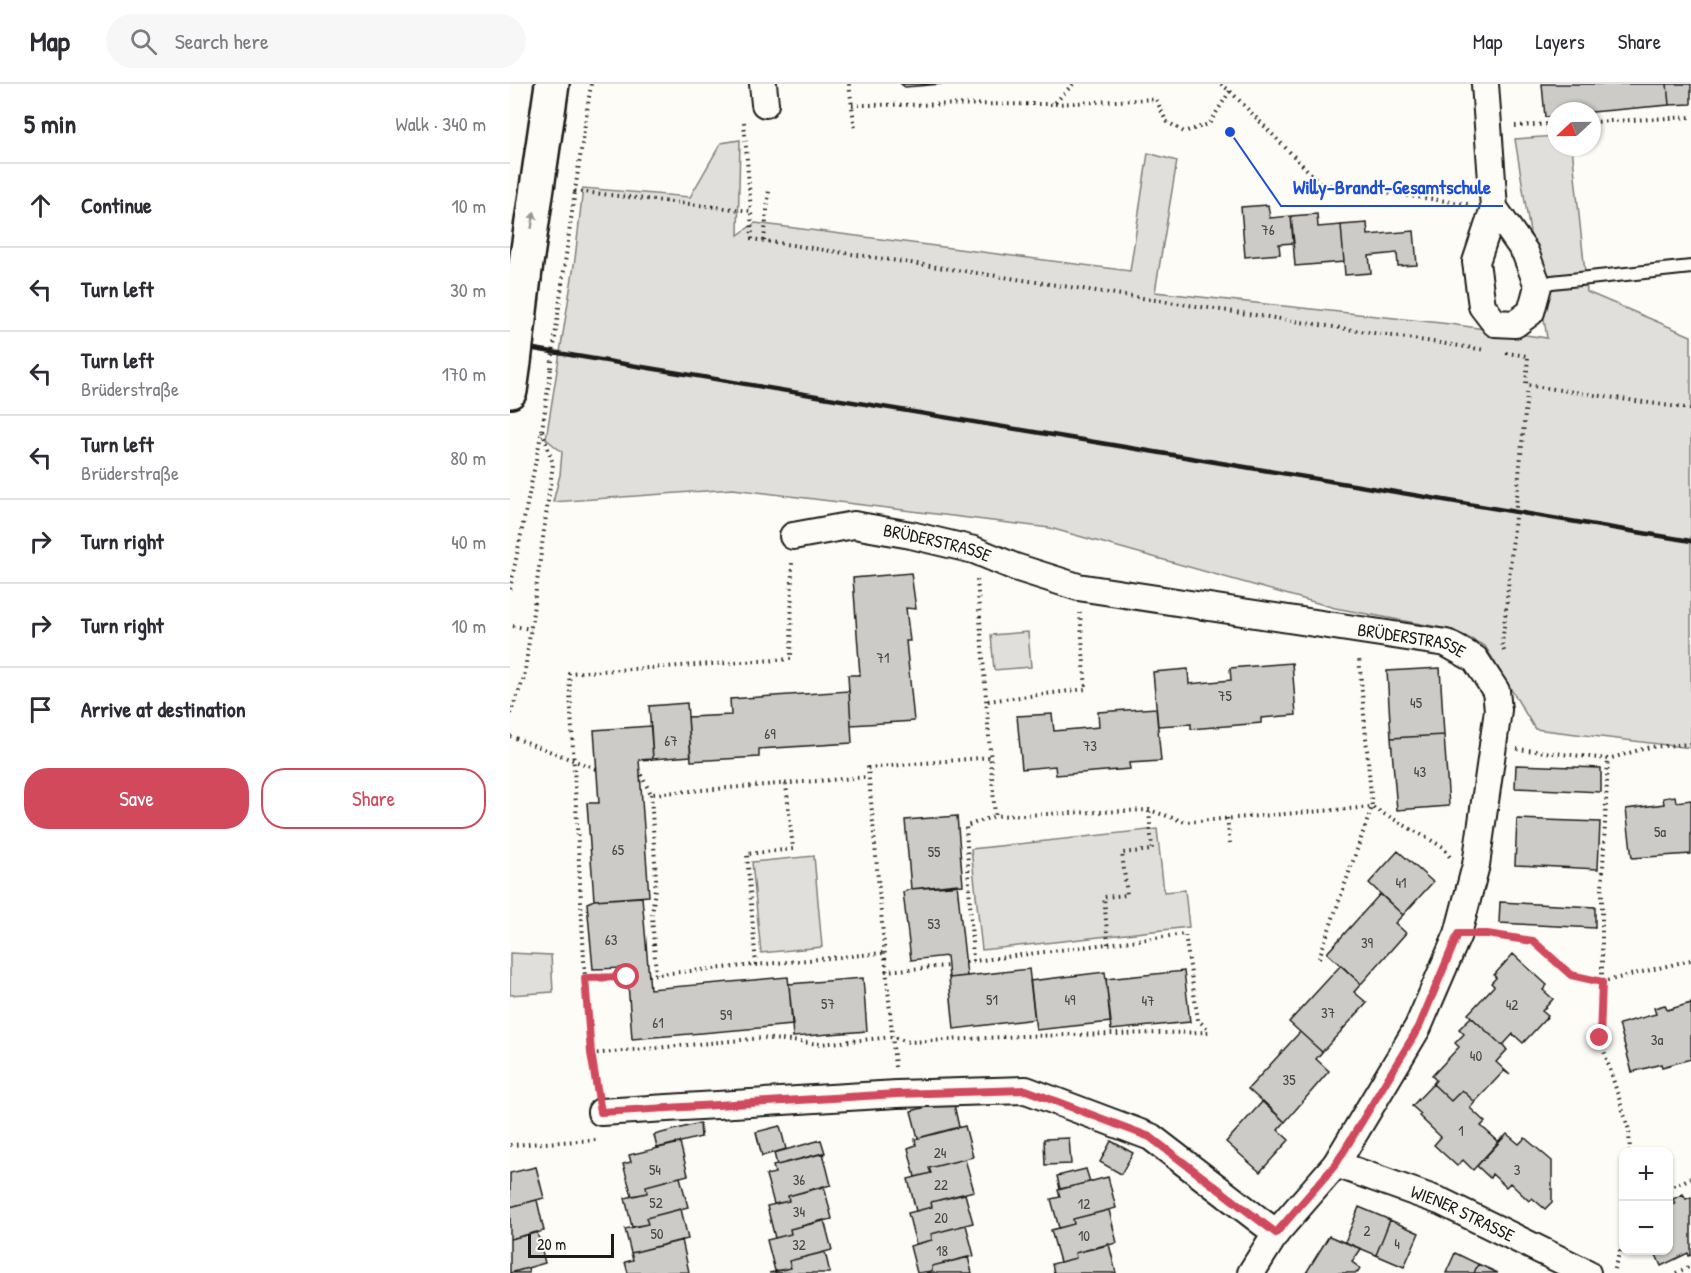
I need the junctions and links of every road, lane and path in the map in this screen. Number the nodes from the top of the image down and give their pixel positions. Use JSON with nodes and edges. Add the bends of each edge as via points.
{"nodes":[{"id":1,"x":552,"y":84,"type":"edge"},
{"id":2,"x":591,"y":84,"type":"edge"},
{"id":3,"x":849,"y":84,"type":"edge"},
{"id":4,"x":1073,"y":84,"type":"edge"},
{"id":5,"x":1221,"y":84,"type":"edge"},
{"id":6,"x":1485,"y":84,"type":"edge"},
{"id":7,"x":1230,"y":91,"type":"junction"},
{"id":8,"x":757,"y":100,"type":"edge"},
{"id":9,"x":1054,"y":104,"type":"junction"},
{"id":10,"x":852,"y":105,"type":"junction"},
{"id":11,"x":1691,"y":117,"type":"edge"},
{"id":12,"x":1601,"y":122,"type":"edge"},
{"id":13,"x":1547,"y":125,"type":"edge"},
{"id":14,"x":1488,"y":128,"type":"junction"},
{"id":15,"x":855,"y":129,"type":"dead end"},
{"id":16,"x":769,"y":190,"type":"dead end"},
{"id":17,"x":575,"y":191,"type":"junction"},
{"id":18,"x":1494,"y":208,"type":"junction"},
{"id":19,"x":751,"y":212,"type":"junction"},
{"id":20,"x":764,"y":241,"type":"junction"},
{"id":21,"x":1691,"y":267,"type":"edge"},
{"id":22,"x":1538,"y":286,"type":"junction"},
{"id":23,"x":1493,"y":351,"type":"dead end"},
{"id":24,"x":1505,"y":353,"type":"dead end"},
{"id":25,"x":512,"y":376,"type":"edge"},
{"id":26,"x":1526,"y":386,"type":"junction"},
{"id":27,"x":1691,"y":409,"type":"edge"},
{"id":28,"x":542,"y":430,"type":"junction"},
{"id":29,"x":793,"y":536,"type":"joint"},
{"id":30,"x":974,"y":550,"type":"junction"},
{"id":31,"x":1078,"y":587,"type":"junction"},
{"id":32,"x":510,"y":589,"type":"edge"},
{"id":33,"x":1506,"y":609,"type":"dead end"},
{"id":34,"x":513,"y":626,"type":"dead end"},
{"id":35,"x":531,"y":629,"type":"junction"},
{"id":36,"x":1357,"y":629,"type":"junction"},
{"id":37,"x":988,"y":701,"type":"junction"},
{"id":38,"x":510,"y":714,"type":"edge"},
{"id":39,"x":510,"y":736,"type":"edge"},
{"id":40,"x":1691,"y":744,"type":"edge"},
{"id":41,"x":1493,"y":749,"type":"junction"},
{"id":42,"x":991,"y":757,"type":"junction"},
{"id":43,"x":572,"y":758,"type":"junction"},
{"id":44,"x":1608,"y":759,"type":"junction"},
{"id":45,"x":596,"y":769,"type":"dead end"},
{"id":46,"x":641,"y":775,"type":"dead end"},
{"id":47,"x":868,"y":777,"type":"junction"},
{"id":48,"x":786,"y":783,"type":"junction"},
{"id":49,"x":651,"y":794,"type":"junction"},
{"id":50,"x":1372,"y":807,"type":"junction"},
{"id":51,"x":1149,"y":810,"type":"junction"},
{"id":52,"x":995,"y":816,"type":"junction"},
{"id":53,"x":1227,"y":818,"type":"junction"},
{"id":54,"x":1230,"y":843,"type":"dead end"},
{"id":55,"x":1471,"y":884,"type":"junction"},
{"id":56,"x":1458,"y":934,"type":"junction"},
{"id":57,"x":1108,"y":944,"type":"junction"},
{"id":58,"x":883,"y":953,"type":"junction"},
{"id":59,"x":1319,"y":958,"type":"dead end"},
{"id":60,"x":1691,"y":960,"type":"edge"},
{"id":61,"x":966,"y":962,"type":"dead end"},
{"id":62,"x":973,"y":962,"type":"junction"},
{"id":63,"x":756,"y":965,"type":"junction"},
{"id":64,"x":948,"y":966,"type":"dead end"},
{"id":65,"x":885,"y":971,"type":"junction"},
{"id":66,"x":656,"y":974,"type":"junction"},
{"id":67,"x":648,"y":975,"type":"dead end"},
{"id":68,"x":627,"y":977,"type":"dead end"},
{"id":69,"x":585,"y":978,"type":"junction"},
{"id":70,"x":1602,"y":982,"type":"junction"},
{"id":71,"x":892,"y":1037,"type":"junction"},
{"id":72,"x":591,"y":1053,"type":"junction"},
{"id":73,"x":897,"y":1094,"type":"junction"},
{"id":74,"x":601,"y":1112,"type":"joint"},
{"id":75,"x":603,"y":1139,"type":"dead end"},
{"id":76,"x":510,"y":1145,"type":"edge"},
{"id":77,"x":1630,"y":1147,"type":"edge"},
{"id":78,"x":1336,"y":1164,"type":"junction"},
{"id":79,"x":1691,"y":1178,"type":"edge"},
{"id":80,"x":1673,"y":1186,"type":"edge"},
{"id":81,"x":1276,"y":1233,"type":"junction"},
{"id":82,"x":1619,"y":1252,"type":"edge"},
{"id":83,"x":1691,"y":1266,"type":"edge"},
{"id":84,"x":1251,"y":1273,"type":"edge"},
{"id":85,"x":1587,"y":1273,"type":"edge"},
{"id":86,"x":1613,"y":1273,"type":"edge"},
{"id":87,"x":1676,"y":1273,"type":"edge"}],
"edges":[{"from":25,"to":1,"type":"main road","one_way":true,"bridge":true},
{"from":2,"to":17,"type":"path"},
{"from":3,"to":10,"type":"path"},
{"from":4,"to":9,"type":"path"},
{"from":5,"to":7,"type":"path"},
{"from":6,"to":14,"type":"street"},
{"from":7,"to":9,"type":"path","via":[[1209,124],[1184,132],[1166,121],[1156,99]]},
{"from":7,"to":18,"type":"path","via":[[1322,184]]},
{"from":8,"to":19,"type":"path"},
{"from":9,"to":10,"type":"path"},
{"from":10,"to":15,"type":"path"},
{"from":11,"to":12,"type":"path"},
{"from":13,"to":14,"type":"path"},
{"from":14,"to":18,"type":"street"},
{"from":16,"to":20,"type":"path"},
{"from":17,"to":19,"type":"path"},
{"from":17,"to":28,"type":"path","bridge":true},
{"from":18,"to":22,"type":"street","via":[[1525,252]]},
{"from":18,"to":22,"type":"street","via":[[1476,262],[1482,306],[1495,323],[1515,324],[1531,312]]},
{"from":19,"to":20,"type":"path","via":[[752,239]]},
{"from":20,"to":23,"type":"path"},
{"from":21,"to":22,"type":"lane"},
{"from":24,"to":26,"type":"path","via":[[1528,356]]},
{"from":26,"to":27,"type":"path"},
{"from":26,"to":33,"type":"path","bridge":true},
{"from":28,"to":32,"type":"path"},
{"from":28,"to":35,"type":"path","via":[[553,464]]},
{"from":29,"to":30,"type":"street","name":"BRÜDERSTRASSE","via":[[854,525]]},
{"from":29,"to":43,"type":"path","via":[[791,659],[568,673]]},
{"from":30,"to":31,"type":"street","name":"BRÜDERSTRASSE"},
{"from":30,"to":37,"type":"path"},
{"from":31,"to":36,"type":"street","name":"BRÜDERSTRASSE"},
{"from":31,"to":37,"type":"path","via":[[1086,689]]},
{"from":34,"to":35,"type":"path"},
{"from":35,"to":38,"type":"path","via":[[525,678]]},
{"from":36,"to":41,"type":"street","name":"BRÜDERSTRASSE","via":[[1446,643],[1475,659],[1496,691]]},
{"from":36,"to":50,"type":"path"},
{"from":37,"to":42,"type":"path"},
{"from":39,"to":43,"type":"path"},
{"from":40,"to":44,"type":"path","via":[[1650,747]]},
{"from":41,"to":44,"type":"path"},
{"from":41,"to":55,"type":"street","name":"BRÜDERSTRASSE"},
{"from":42,"to":47,"type":"path","via":[[868,768]]},
{"from":42,"to":52,"type":"path"},
{"from":43,"to":45,"type":"path"},
{"from":43,"to":69,"type":"path"},
{"from":44,"to":70,"type":"path"},
{"from":46,"to":49,"type":"path"},
{"from":47,"to":48,"type":"path"},
{"from":47,"to":58,"type":"path"},
{"from":48,"to":49,"type":"path"},
{"from":48,"to":63,"type":"path","via":[[793,849],[747,854]]},
{"from":49,"to":66,"type":"path"},
{"from":50,"to":53,"type":"path"},
{"from":50,"to":55,"type":"path","via":[[1443,848]]},
{"from":50,"to":59,"type":"path"},
{"from":51,"to":52,"type":"path"},
{"from":51,"to":53,"type":"path","via":[[1185,822]]},
{"from":51,"to":57,"type":"path","via":[[1152,850],[1122,853],[1127,895],[1104,897]]},
{"from":52,"to":62,"type":"path","via":[[966,826]]},
{"from":53,"to":54,"type":"path"},
{"from":55,"to":56,"type":"street","name":"BRÜDERSTRASSE"},
{"from":56,"to":70,"type":"path","via":[[1533,941],[1571,975]]},
{"from":56,"to":78,"type":"street","name":"BRÜDERSTRASSE","via":[[1419,1027]]},
{"from":57,"to":62,"type":"path"},
{"from":57,"to":71,"type":"path","via":[[1185,934],[1198,1020],[1210,1032],[909,1042]]},
{"from":58,"to":63,"type":"path"},
{"from":58,"to":65,"type":"path"},
{"from":60,"to":70,"type":"path"},
{"from":61,"to":62,"type":"path"},
{"from":63,"to":66,"type":"path"},
{"from":64,"to":65,"type":"path"},
{"from":65,"to":71,"type":"path"},
{"from":66,"to":67,"type":"path"},
{"from":68,"to":69,"type":"path"},
{"from":69,"to":72,"type":"path"},
{"from":70,"to":77,"type":"path","via":[[1600,1038],[1629,1130]]},
{"from":71,"to":72,"type":"path","via":[[820,1044],[763,1038]]},
{"from":71,"to":73,"type":"path"},
{"from":72,"to":74,"type":"path"},
{"from":73,"to":74,"type":"street"},
{"from":73,"to":81,"type":"street","via":[[1026,1090],[1150,1137]]},
{"from":75,"to":76,"type":"path"},
{"from":78,"to":81,"type":"street","name":"BRÜDERSTRASSE"},
{"from":78,"to":85,"type":"street","name":"WIENER STRASSE","via":[[1442,1202]]},
{"from":79,"to":80,"type":"path"},
{"from":81,"to":84,"type":"street","name":"BRÜDERSTRASSE"},
{"from":82,"to":86,"type":"path"},
{"from":83,"to":87,"type":"path"}]}
